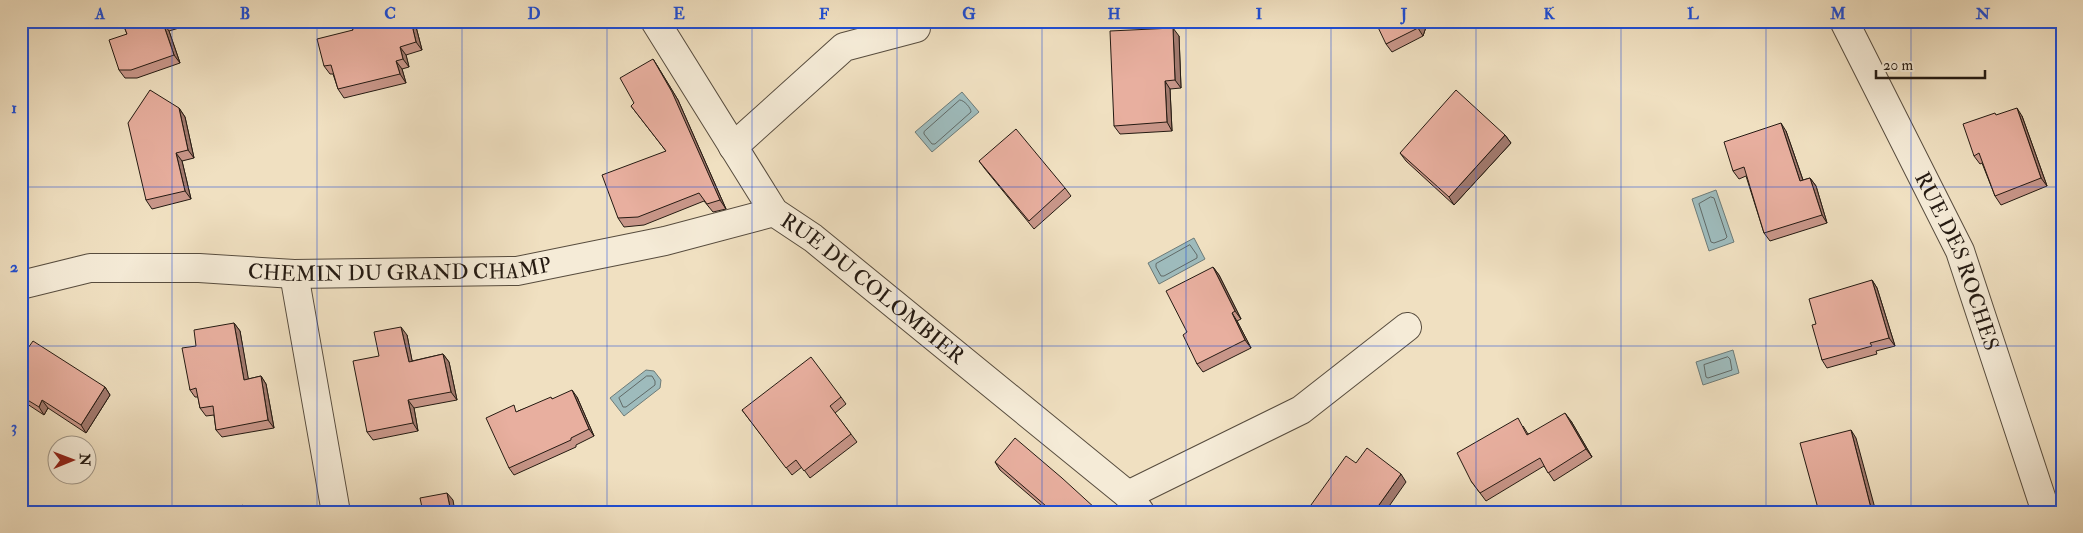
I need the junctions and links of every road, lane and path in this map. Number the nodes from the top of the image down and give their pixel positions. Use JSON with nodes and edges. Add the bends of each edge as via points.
{"nodes":[{"id":1,"x":655,"y":21,"type":"edge"},
{"id":2,"x":1844,"y":21,"type":"edge"},
{"id":3,"x":916,"y":28,"type":"dead end"},
{"id":4,"x":733,"y":147,"type":"junction"},
{"id":5,"x":774,"y":212,"type":"junction"},
{"id":6,"x":294,"y":274,"type":"junction"},
{"id":7,"x":21,"y":285,"type":"edge"},
{"id":8,"x":1407,"y":327,"type":"dead end"},
{"id":9,"x":1134,"y":503,"type":"edge"},
{"id":10,"x":335,"y":507,"type":"dead end"},
{"id":11,"x":2046,"y":512,"type":"edge"}],
"edges":[{"from":1,"to":4,"type":"street","name":"RUE DU COLOMBIER"},
{"from":2,"to":11,"type":"street","name":"RUE DES ROCHES","via":[[1960,251]]},
{"from":3,"to":4,"type":"street","via":[[844,47]]},
{"from":4,"to":5,"type":"street","name":"RUE DU COLOMBIER"},
{"from":5,"to":6,"type":"street","name":"CHEMIN DU GRAND CHAMP","via":[[665,241],[517,271]]},
{"from":5,"to":9,"type":"street","name":"RUE DU COLOMBIER","via":[[813,238]]},
{"from":6,"to":7,"type":"street","name":"CHEMIN DU GRAND CHAMP","via":[[198,268],[90,268]]},
{"from":6,"to":10,"type":"street"},
{"from":8,"to":9,"type":"street","via":[[1301,410]]}]}
